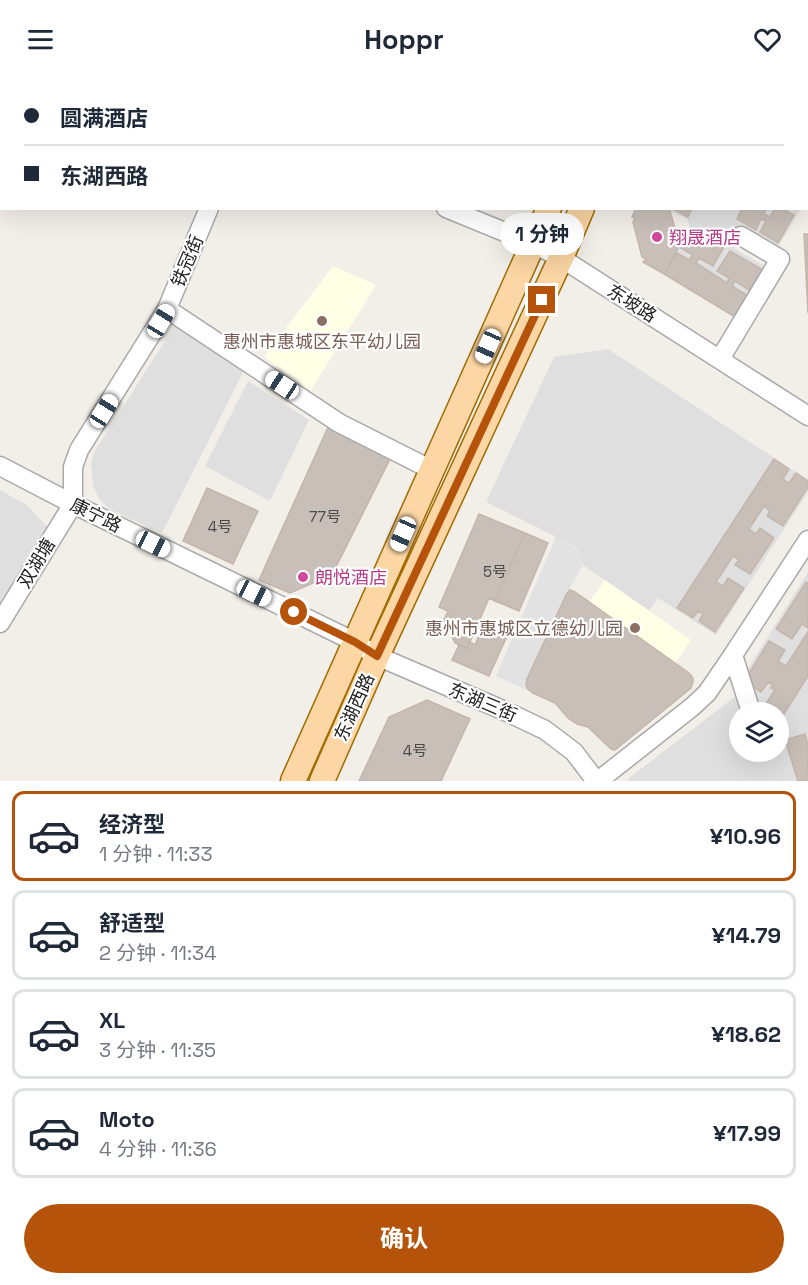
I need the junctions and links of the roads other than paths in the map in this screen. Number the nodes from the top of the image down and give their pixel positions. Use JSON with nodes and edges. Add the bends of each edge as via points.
{"nodes":[{"id":1,"x":209,"y":210,"type":"edge"},
{"id":2,"x":451,"y":210,"type":"edge"},
{"id":3,"x":548,"y":210,"type":"edge"},
{"id":4,"x":581,"y":210,"type":"edge"},
{"id":5,"x":741,"y":236,"type":"dead end"},
{"id":6,"x":534,"y":244,"type":"junction"},
{"id":7,"x":561,"y":258,"type":"junction"},
{"id":8,"x":167,"y":309,"type":"junction"},
{"id":9,"x":720,"y":359,"type":"junction"},
{"id":10,"x":808,"y":416,"type":"edge"},
{"id":11,"x":0,"y":466,"type":"edge"},
{"id":12,"x":432,"y":470,"type":"junction"},
{"id":13,"x":73,"y":504,"type":"junction"},
{"id":14,"x":808,"y":540,"type":"edge"},
{"id":15,"x":0,"y":623,"type":"edge"},
{"id":16,"x":355,"y":642,"type":"junction"},
{"id":17,"x":734,"y":655,"type":"junction"},
{"id":18,"x":377,"y":656,"type":"junction"},
{"id":19,"x":748,"y":702,"type":"edge"},
{"id":20,"x":292,"y":781,"type":"edge"},
{"id":21,"x":322,"y":781,"type":"edge"},
{"id":22,"x":597,"y":781,"type":"edge"}],
"edges":[{"from":1,"to":8,"type":"street","name":"铁冠街"},
{"from":2,"to":6,"type":"street","name":"东坡路"},
{"from":3,"to":6,"type":"main road","name":"东湖西路"},
{"from":4,"to":7,"type":"main road","name":"东湖西路"},
{"from":5,"to":9,"type":"street","via":[[780,259]]},
{"from":6,"to":7,"type":"street","name":"东坡路"},
{"from":6,"to":12,"type":"main road","name":"东湖西路"},
{"from":7,"to":9,"type":"street","name":"东坡路"},
{"from":7,"to":18,"type":"main road","name":"东湖西路"},
{"from":8,"to":12,"type":"street","via":[[339,423]]},
{"from":8,"to":13,"type":"street","name":"铁冠街","via":[[79,450],[73,467]]},
{"from":9,"to":10,"type":"street","name":"东坡路"},
{"from":11,"to":13,"type":"street","name":"康宁路"},
{"from":12,"to":16,"type":"main road","name":"东湖西路"},
{"from":13,"to":15,"type":"street","name":"双湖塘"},
{"from":13,"to":16,"type":"street","name":"康宁路"},
{"from":14,"to":17,"type":"street"},
{"from":16,"to":18,"type":"street","name":"东湖三街"},
{"from":16,"to":20,"type":"main road","name":"东湖西路"},
{"from":17,"to":19,"type":"street"},
{"from":17,"to":22,"type":"street","via":[[692,707]]},
{"from":18,"to":21,"type":"main road","name":"东湖西路"},
{"from":18,"to":22,"type":"street","name":"东湖三街","via":[[546,730],[574,752]]}]}
